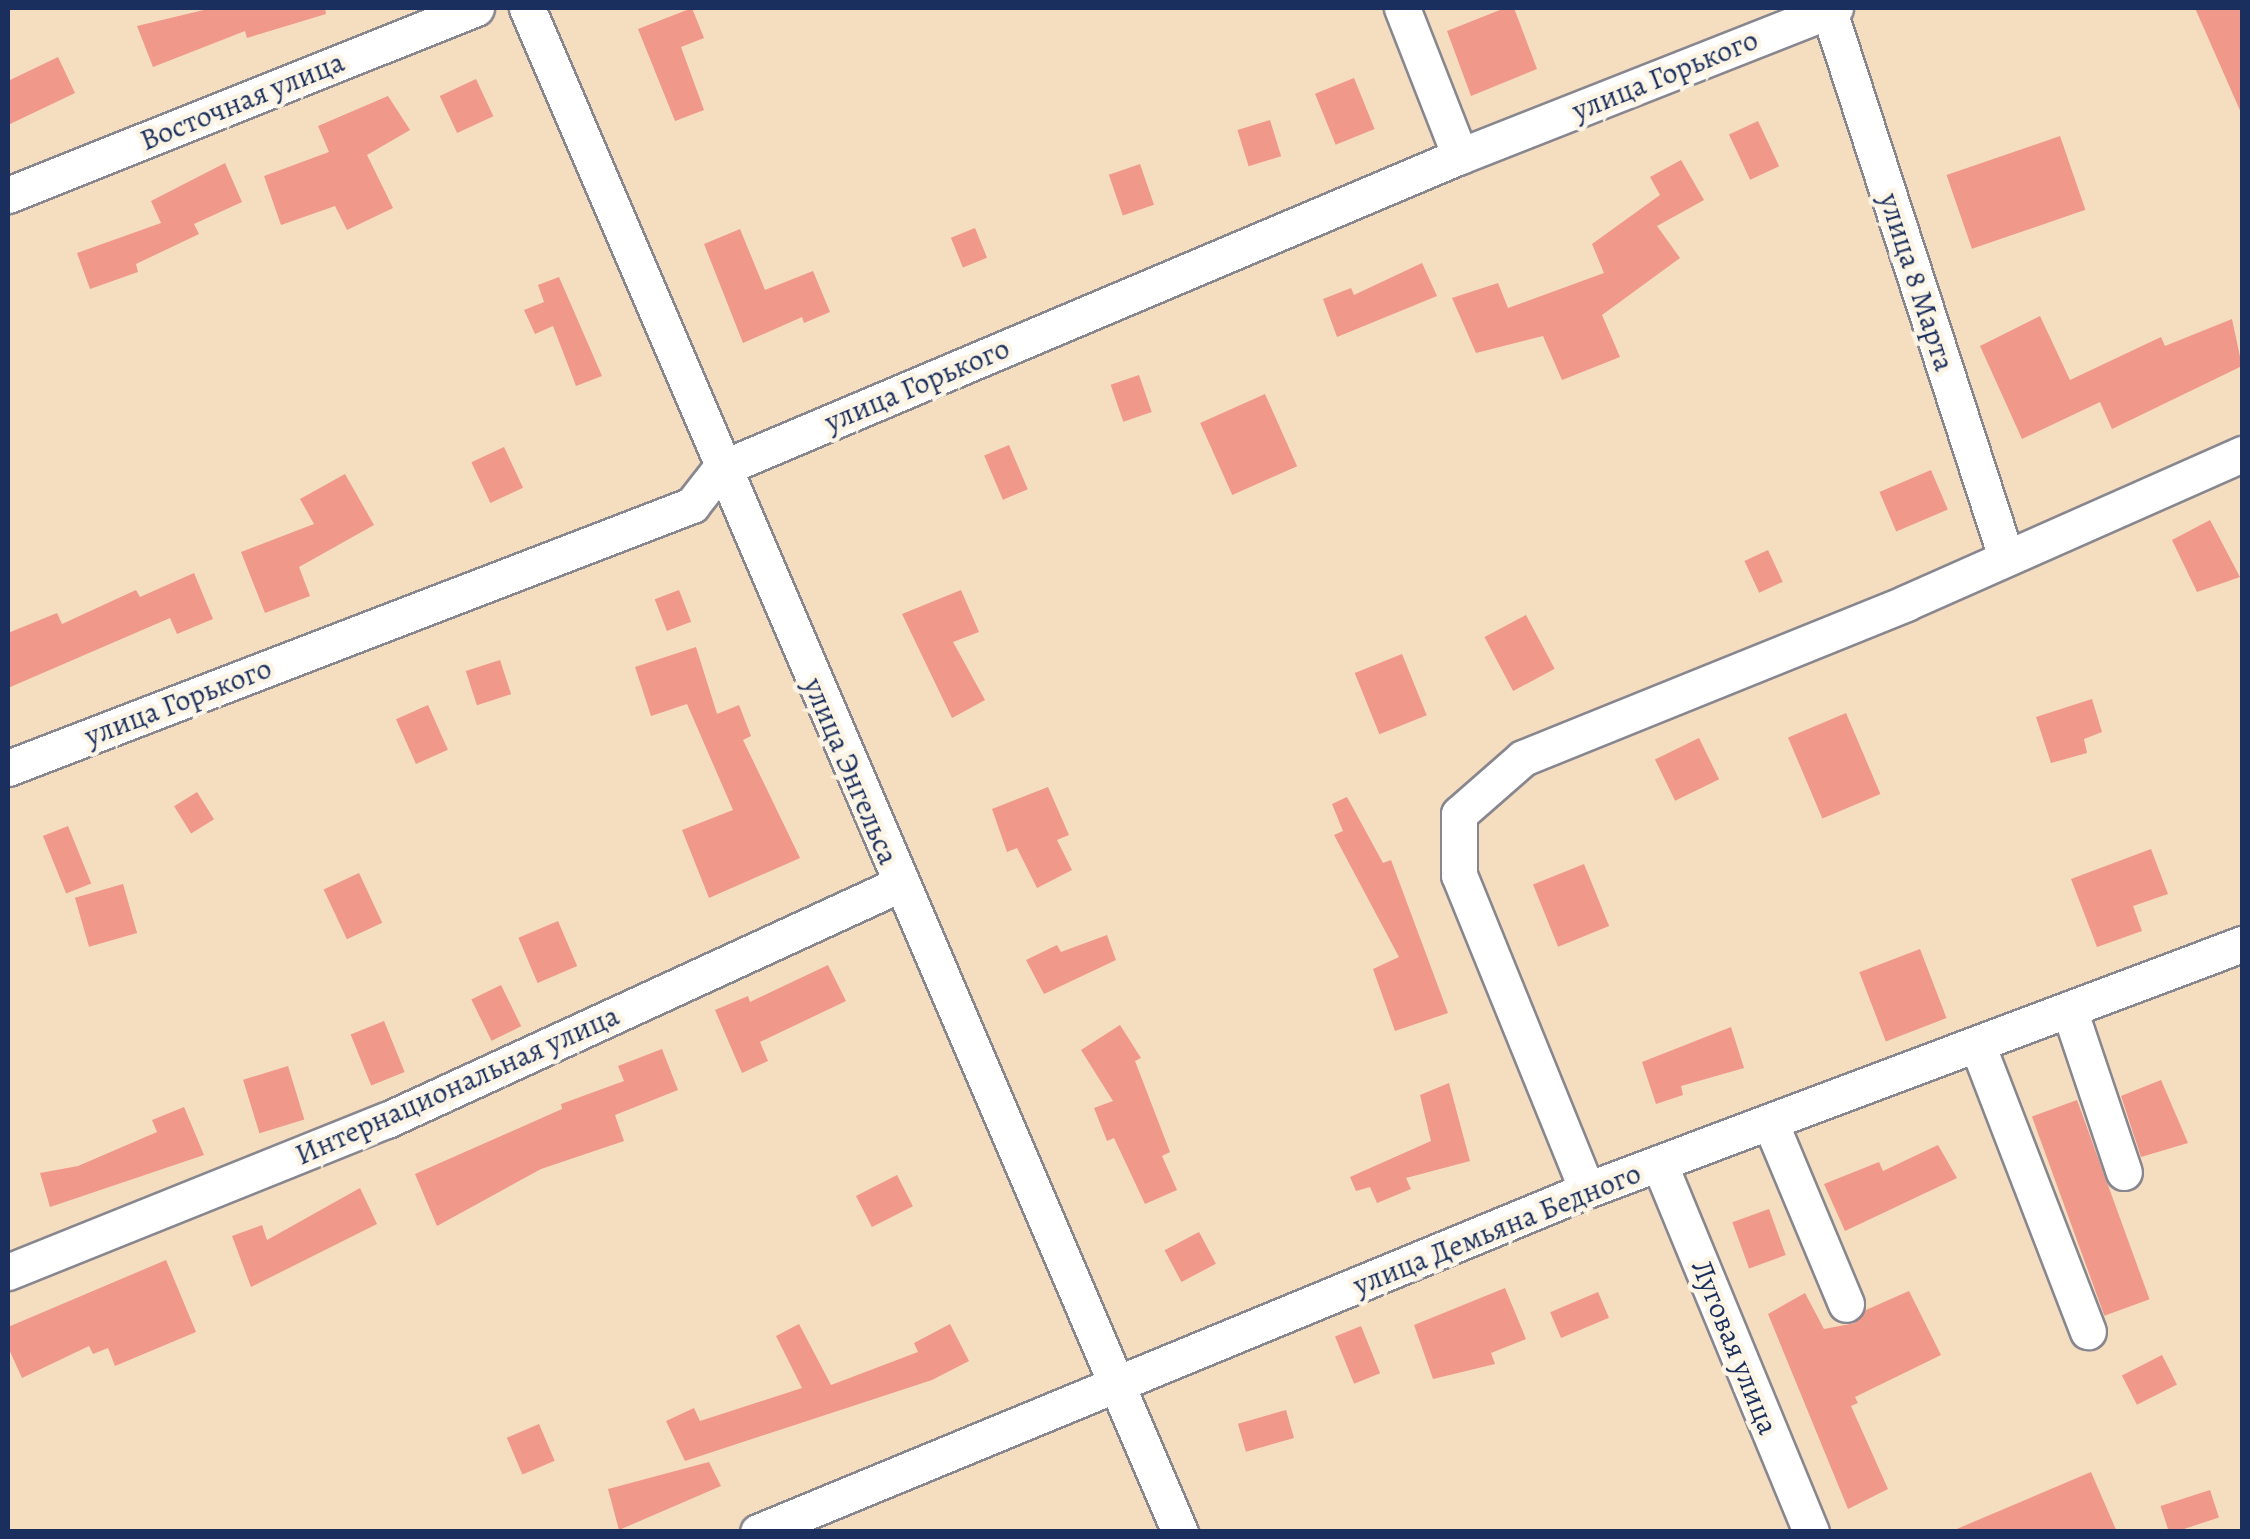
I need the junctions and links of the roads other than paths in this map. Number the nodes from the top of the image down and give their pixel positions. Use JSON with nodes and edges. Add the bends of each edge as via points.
{"nodes":[{"id":1,"x":476,"y":8,"type":"edge"},
{"id":2,"x":527,"y":8,"type":"edge"},
{"id":3,"x":1402,"y":8,"type":"edge"},
{"id":4,"x":1831,"y":8,"type":"edge"},
{"id":5,"x":1460,"y":156,"type":"junction"},
{"id":6,"x":8,"y":194,"type":"edge"},
{"id":7,"x":2242,"y":454,"type":"edge"},
{"id":8,"x":720,"y":469,"type":"junction"},
{"id":9,"x":2006,"y":557,"type":"junction"},
{"id":10,"x":8,"y":768,"type":"edge"},
{"id":11,"x":900,"y":884,"type":"junction"},
{"id":12,"x":2242,"y":944,"type":"edge"},
{"id":13,"x":2069,"y":1009,"type":"junction"},
{"id":14,"x":1977,"y":1044,"type":"junction"},
{"id":15,"x":1770,"y":1122,"type":"junction"},
{"id":16,"x":1659,"y":1163,"type":"junction"},
{"id":17,"x":2124,"y":1172,"type":"dead end"},
{"id":18,"x":1587,"y":1190,"type":"junction"},
{"id":19,"x":8,"y":1272,"type":"edge"},
{"id":20,"x":1846,"y":1304,"type":"dead end"},
{"id":21,"x":2088,"y":1331,"type":"dead end"},
{"id":22,"x":1119,"y":1384,"type":"junction"},
{"id":23,"x":758,"y":1532,"type":"edge"},
{"id":24,"x":1180,"y":1532,"type":"edge"},
{"id":25,"x":1811,"y":1532,"type":"edge"}],
"edges":[{"from":1,"to":6,"type":"street","name":"Восточная улица"},
{"from":2,"to":8,"type":"street","name":"улица Энгельса"},
{"from":3,"to":5,"type":"street"},
{"from":4,"to":5,"type":"street","name":"улица Горького"},
{"from":4,"to":9,"type":"street","name":"улица 8 Марта"},
{"from":5,"to":8,"type":"street","name":"улица Горького"},
{"from":7,"to":9,"type":"street"},
{"from":8,"to":10,"type":"street","name":"улица Горького","via":[[692,505]]},
{"from":8,"to":11,"type":"street","name":"улица Энгельса"},
{"from":9,"to":18,"type":"street","via":[[1523,758],[1459,814],[1458,876]]},
{"from":11,"to":19,"type":"street","name":"Интернациональная улица","via":[[387,1120]]},
{"from":11,"to":22,"type":"street","name":"улица Энгельса"},
{"from":12,"to":13,"type":"street","name":"улица Демьяна Бедного"},
{"from":13,"to":14,"type":"street","name":"улица Демьяна Бедного"},
{"from":13,"to":17,"type":"street"},
{"from":14,"to":15,"type":"street","name":"улица Демьяна Бедного"},
{"from":14,"to":21,"type":"street"},
{"from":15,"to":16,"type":"street","name":"улица Демьяна Бедного"},
{"from":15,"to":20,"type":"street"},
{"from":16,"to":18,"type":"street","name":"улица Демьяна Бедного"},
{"from":16,"to":25,"type":"street","name":"Луговая улица"},
{"from":18,"to":22,"type":"street","name":"улица Демьяна Бедного"},
{"from":22,"to":23,"type":"street","name":"улица Демьяна Бедного"},
{"from":22,"to":24,"type":"street","name":"улица Энгельса"}]}
